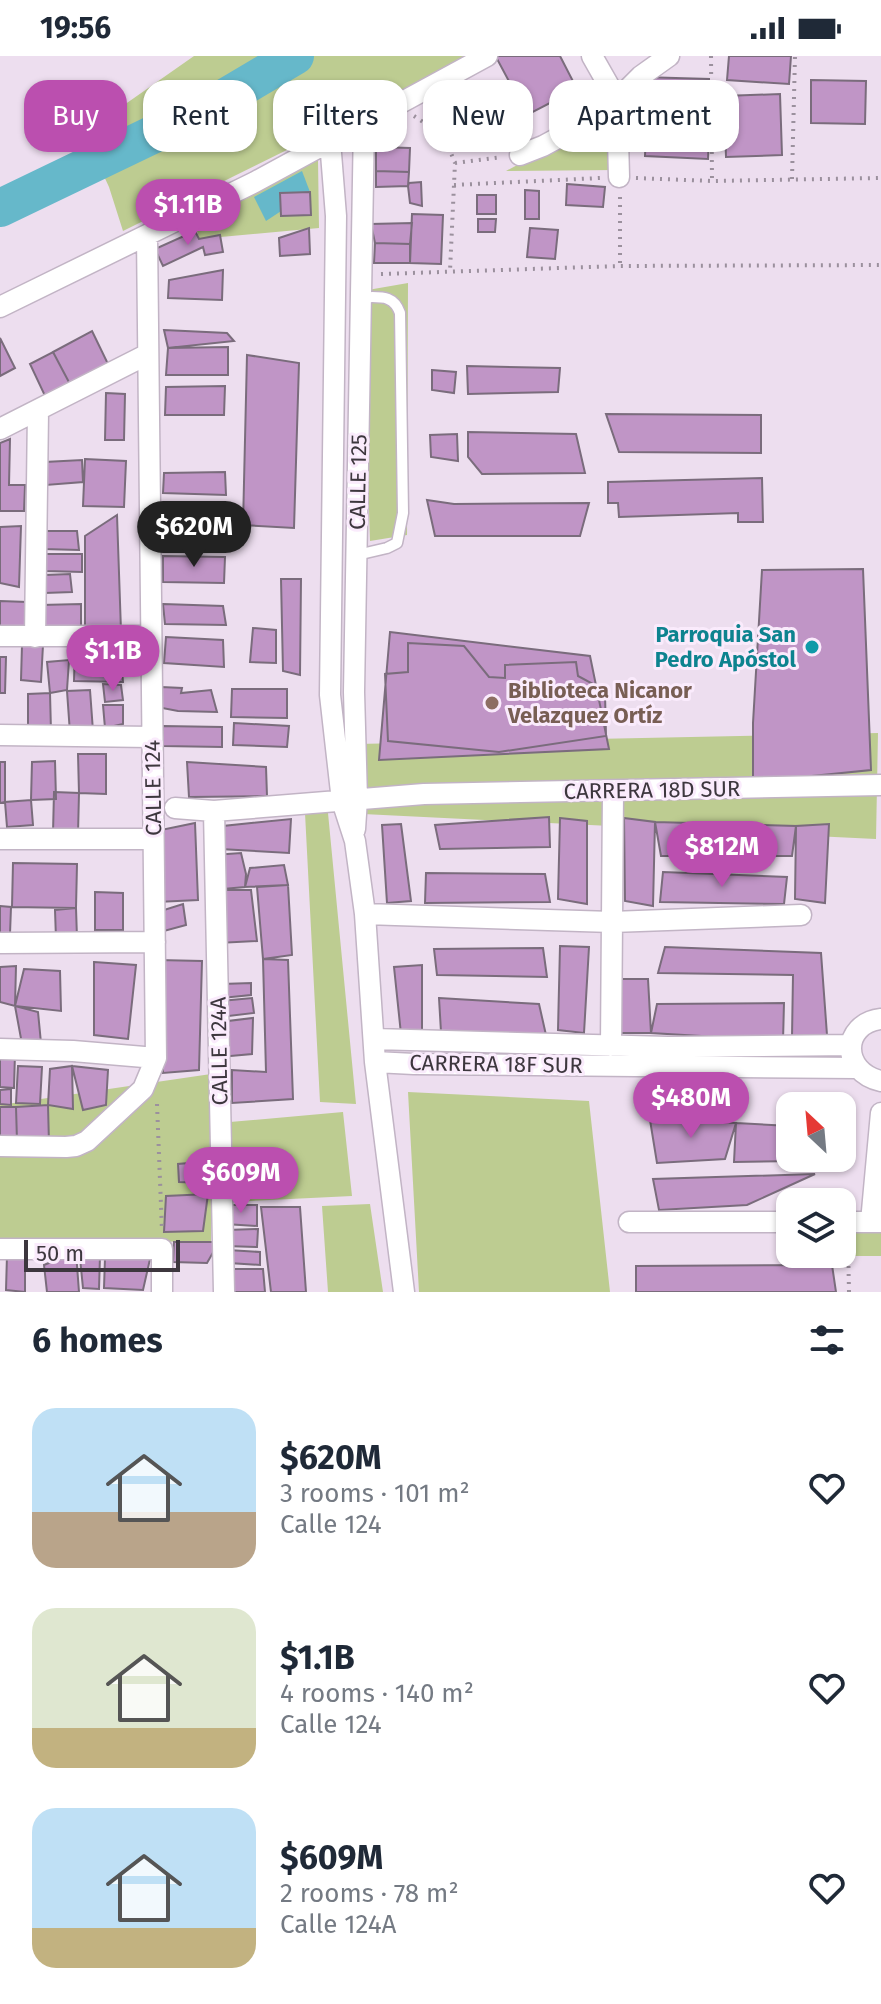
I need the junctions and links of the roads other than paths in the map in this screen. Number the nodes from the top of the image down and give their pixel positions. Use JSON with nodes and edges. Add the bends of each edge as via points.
{"nodes":[{"id":1,"x":487,"y":56,"type":"edge"},
{"id":2,"x":592,"y":56,"type":"edge"},
{"id":3,"x":669,"y":56,"type":"edge"},
{"id":4,"x":606,"y":80,"type":"edge"},
{"id":5,"x":637,"y":80,"type":"edge"},
{"id":6,"x":407,"y":100,"type":"edge"},
{"id":7,"x":549,"y":143,"type":"edge"},
{"id":8,"x":310,"y":152,"type":"edge"},
{"id":9,"x":331,"y":152,"type":"edge"},
{"id":10,"x":363,"y":152,"type":"edge"},
{"id":11,"x":618,"y":152,"type":"edge"},
{"id":12,"x":520,"y":155,"type":"road end"},
{"id":13,"x":619,"y":177,"type":"road end"},
{"id":14,"x":147,"y":235,"type":"junction"},
{"id":15,"x":361,"y":297,"type":"junction"},
{"id":16,"x":0,"y":307,"type":"edge"},
{"id":17,"x":148,"y":354,"type":"junction"},
{"id":18,"x":38,"y":411,"type":"junction"},
{"id":19,"x":0,"y":429,"type":"edge"},
{"id":20,"x":357,"y":555,"type":"junction"},
{"id":21,"x":0,"y":636,"type":"edge"},
{"id":22,"x":151,"y":636,"type":"junction"},
{"id":23,"x":35,"y":637,"type":"junction"},
{"id":24,"x":0,"y":735,"type":"edge"},
{"id":25,"x":152,"y":737,"type":"junction"},
{"id":26,"x":881,"y":785,"type":"edge"},
{"id":27,"x":829,"y":789,"type":"dead end"},
{"id":28,"x":613,"y":792,"type":"junction"},
{"id":29,"x":424,"y":794,"type":"junction"},
{"id":30,"x":349,"y":800,"type":"junction"},
{"id":31,"x":175,"y":808,"type":"dead end"},
{"id":32,"x":214,"y":811,"type":"junction"},
{"id":33,"x":0,"y":839,"type":"edge"},
{"id":34,"x":153,"y":839,"type":"junction"},
{"id":35,"x":365,"y":914,"type":"junction"},
{"id":36,"x":801,"y":915,"type":"dead end"},
{"id":37,"x":612,"y":922,"type":"junction"},
{"id":38,"x":155,"y":942,"type":"junction"},
{"id":39,"x":0,"y":943,"type":"edge"},
{"id":40,"x":881,"y":1019,"type":"edge"},
{"id":41,"x":374,"y":1039,"type":"junction"},
{"id":42,"x":851,"y":1045,"type":"junction"},
{"id":43,"x":611,"y":1046,"type":"junction"},
{"id":44,"x":0,"y":1049,"type":"edge"},
{"id":45,"x":156,"y":1058,"type":"junction"},
{"id":46,"x":375,"y":1062,"type":"junction"},
{"id":47,"x":857,"y":1068,"type":"junction"},
{"id":48,"x":881,"y":1081,"type":"edge"},
{"id":49,"x":881,"y":1113,"type":"edge"},
{"id":50,"x":0,"y":1146,"type":"edge"},
{"id":51,"x":877,"y":1212,"type":"edge"},
{"id":52,"x":856,"y":1219,"type":"edge"},
{"id":53,"x":629,"y":1222,"type":"dead end"},
{"id":54,"x":776,"y":1222,"type":"edge"},
{"id":55,"x":0,"y":1249,"type":"edge"},
{"id":56,"x":162,"y":1292,"type":"edge"},
{"id":57,"x":224,"y":1292,"type":"edge"},
{"id":58,"x":404,"y":1292,"type":"edge"}],
"edges":[{"from":1,"to":6,"type":"street"},
{"from":2,"to":4,"type":"street"},
{"from":3,"to":5,"type":"street"},
{"from":7,"to":12,"type":"street"},
{"from":8,"to":14,"type":"street"},
{"from":9,"to":30,"type":"street","name":"CALLE 125","via":[[336,216],[330,695]]},
{"from":10,"to":15,"type":"street","name":"CALLE 125"},
{"from":11,"to":13,"type":"street"},
{"from":14,"to":16,"type":"street"},
{"from":14,"to":17,"type":"street","name":"CALLE 124"},
{"from":15,"to":20,"type":"street","name":"CALLE 125"},
{"from":15,"to":20,"type":"lane","via":[[388,298],[400,313],[403,513],[397,543]]},
{"from":17,"to":18,"type":"street"},
{"from":17,"to":22,"type":"street","name":"CALLE 124"},
{"from":18,"to":19,"type":"street"},
{"from":18,"to":23,"type":"street"},
{"from":20,"to":30,"type":"street","name":"CALLE 125"},
{"from":21,"to":23,"type":"street"},
{"from":22,"to":23,"type":"street"},
{"from":22,"to":25,"type":"street","name":"CALLE 124"},
{"from":24,"to":25,"type":"street"},
{"from":25,"to":34,"type":"street","name":"CALLE 124"},
{"from":26,"to":29,"type":"street","name":"CARRERA 18D SUR"},
{"from":27,"to":28,"type":"street","name":"CARRERA 18D SUR"},
{"from":28,"to":29,"type":"street","name":"CARRERA 18D SUR"},
{"from":28,"to":37,"type":"street"},
{"from":29,"to":30,"type":"street","name":"CARRERA 18D SUR"},
{"from":30,"to":32,"type":"street","name":"CARRERA 18D SUR"},
{"from":30,"to":35,"type":"street","name":"CALLE 125"},
{"from":31,"to":32,"type":"street","name":"CARRERA 18D SUR"},
{"from":32,"to":57,"type":"street","name":"CALLE 124A"},
{"from":33,"to":34,"type":"street"},
{"from":34,"to":38,"type":"street","name":"CALLE 124"},
{"from":35,"to":37,"type":"street"},
{"from":35,"to":41,"type":"street","name":"CALLE 125"},
{"from":36,"to":37,"type":"street"},
{"from":37,"to":43,"type":"street"},
{"from":38,"to":39,"type":"street"},
{"from":38,"to":45,"type":"street","name":"CALLE 124"},
{"from":40,"to":42,"type":"street","via":[[859,1029]]},
{"from":41,"to":43,"type":"street","name":"CARRERA 18F SUR"},
{"from":41,"to":46,"type":"street","name":"CALLE 125"},
{"from":42,"to":43,"type":"street","name":"CARRERA 18F SUR"},
{"from":42,"to":47,"type":"street"},
{"from":44,"to":45,"type":"street"},
{"from":45,"to":50,"type":"street","via":[[143,1089],[87,1141],[66,1147]]},
{"from":46,"to":47,"type":"street","name":"CARRERA 18F SUR"},
{"from":46,"to":58,"type":"street","name":"CALLE 125"},
{"from":47,"to":48,"type":"street"},
{"from":49,"to":51,"type":"street"},
{"from":51,"to":52,"type":"street"},
{"from":53,"to":54,"type":"street"},
{"from":55,"to":56,"type":"street","via":[[162,1249]]}]}
